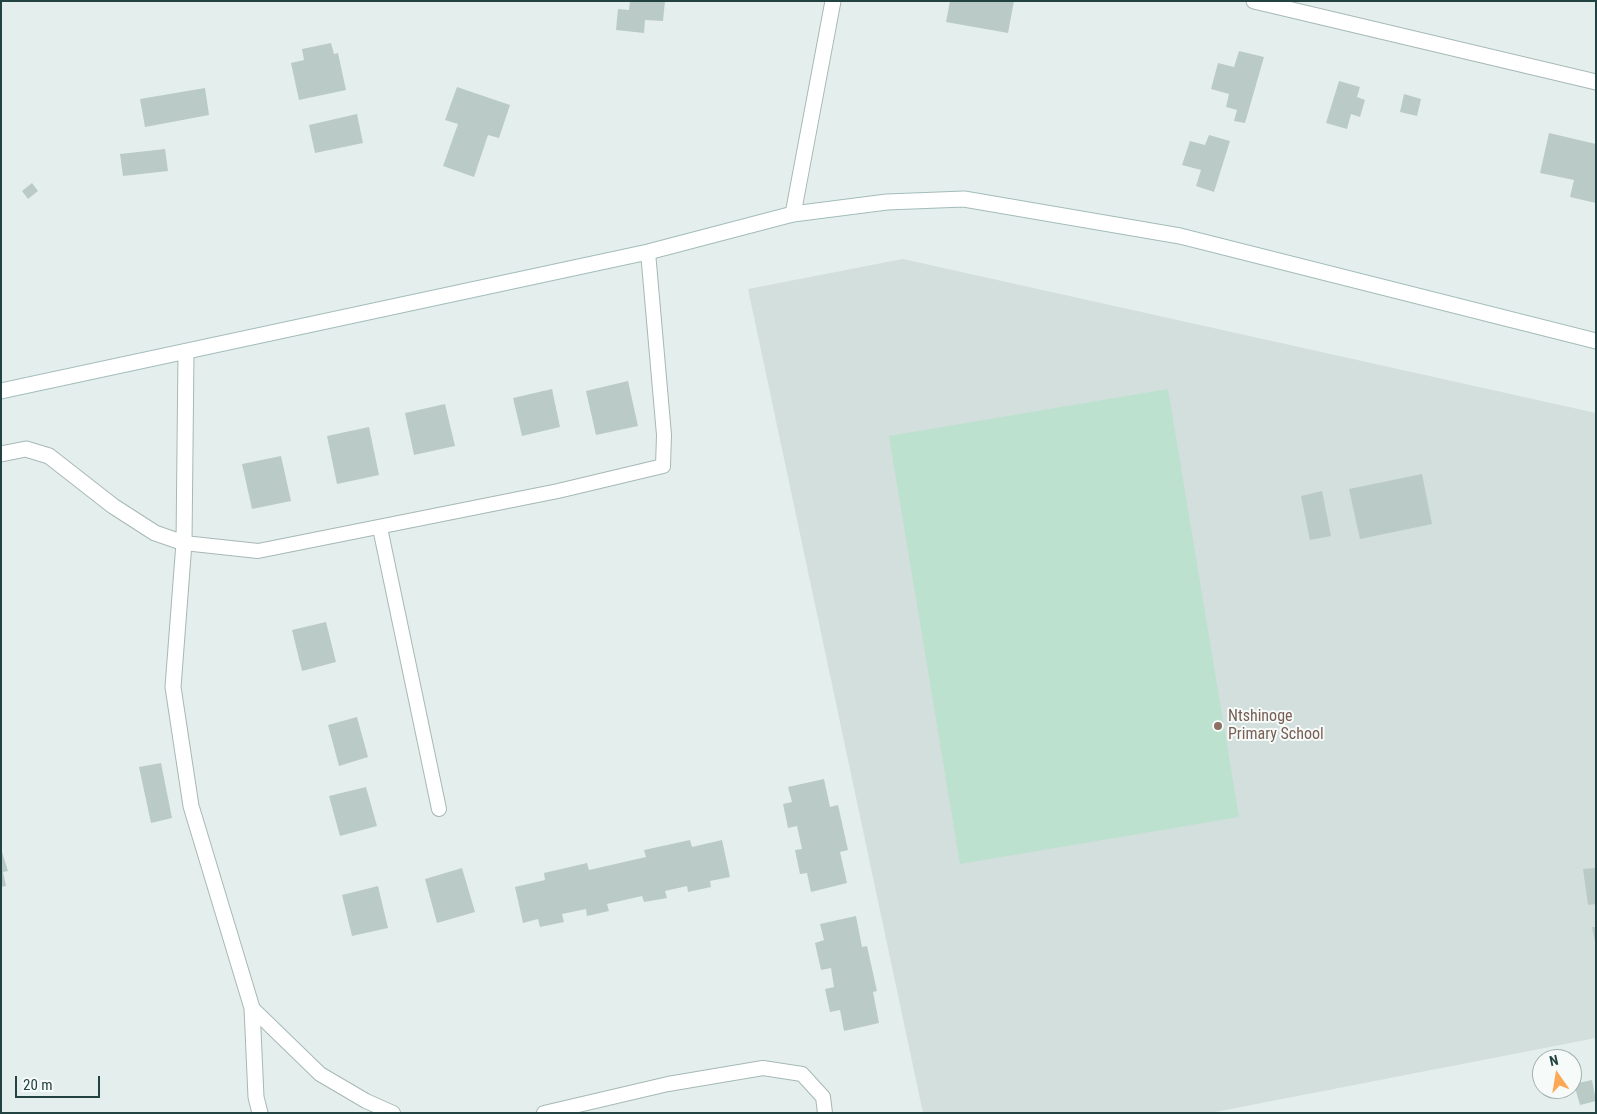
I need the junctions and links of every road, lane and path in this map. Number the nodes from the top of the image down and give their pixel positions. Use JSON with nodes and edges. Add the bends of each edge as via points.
{"nodes":[{"id":1,"x":833,"y":1,"type":"edge"},
{"id":2,"x":1256,"y":2,"type":"edge"},
{"id":3,"x":1596,"y":82,"type":"edge"},
{"id":4,"x":793,"y":214,"type":"junction"},
{"id":5,"x":648,"y":252,"type":"junction"},
{"id":6,"x":1596,"y":341,"type":"edge"},
{"id":7,"x":186,"y":352,"type":"junction"},
{"id":8,"x":1,"y":391,"type":"edge"},
{"id":9,"x":1,"y":454,"type":"edge"},
{"id":10,"x":380,"y":528,"type":"junction"},
{"id":11,"x":184,"y":543,"type":"junction"},
{"id":12,"x":440,"y":809,"type":"dead end"},
{"id":13,"x":252,"y":1008,"type":"junction"},
{"id":14,"x":260,"y":1113,"type":"edge"},
{"id":15,"x":393,"y":1113,"type":"edge"},
{"id":16,"x":544,"y":1113,"type":"edge"},
{"id":17,"x":825,"y":1113,"type":"edge"}],
"edges":[{"from":1,"to":4,"type":"street"},
{"from":2,"to":3,"type":"street"},
{"from":4,"to":5,"type":"street"},
{"from":4,"to":6,"type":"street","via":[[887,202],[964,198],[1180,236]]},
{"from":5,"to":7,"type":"street"},
{"from":5,"to":10,"type":"lane","via":[[664,435],[663,466]]},
{"from":7,"to":8,"type":"street"},
{"from":7,"to":11,"type":"street"},
{"from":9,"to":11,"type":"street","via":[[26,450],[49,456],[113,506],[155,533]]},
{"from":10,"to":11,"type":"lane","via":[[258,551]]},
{"from":10,"to":12,"type":"lane"},
{"from":11,"to":13,"type":"street","via":[[172,687],[191,806]]},
{"from":13,"to":14,"type":"street","via":[[256,1097]]},
{"from":13,"to":15,"type":"lane","via":[[320,1074]]},
{"from":16,"to":17,"type":"lane","via":[[668,1084],[763,1068],[802,1074],[823,1098]]}]}
